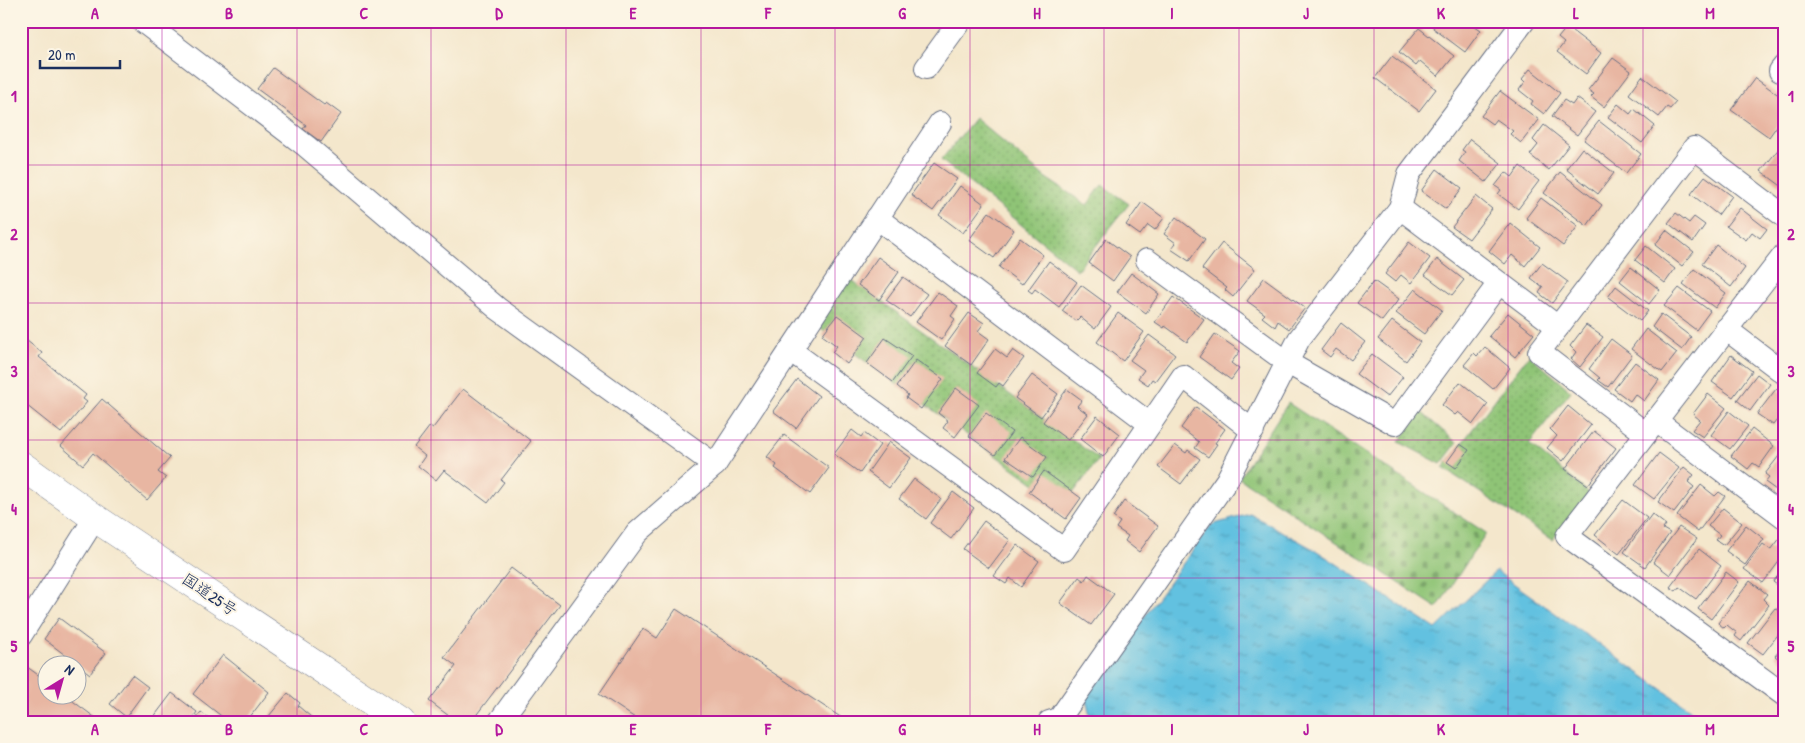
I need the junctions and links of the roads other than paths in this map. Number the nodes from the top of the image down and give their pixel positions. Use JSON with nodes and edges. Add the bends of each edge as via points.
{"nodes":[{"id":1,"x":142,"y":21,"type":"edge"},
{"id":2,"x":960,"y":21,"type":"edge"},
{"id":3,"x":1524,"y":21,"type":"edge"},
{"id":4,"x":926,"y":68,"type":"dead end"},
{"id":5,"x":940,"y":123,"type":"dead end"},
{"id":6,"x":1400,"y":208,"type":"junction"},
{"id":7,"x":1784,"y":216,"type":"edge"},
{"id":8,"x":877,"y":218,"type":"junction"},
{"id":9,"x":1784,"y":255,"type":"edge"},
{"id":10,"x":1146,"y":260,"type":"dead end"},
{"id":11,"x":1499,"y":282,"type":"junction"},
{"id":12,"x":1558,"y":326,"type":"junction"},
{"id":13,"x":1726,"y":329,"type":"junction"},
{"id":14,"x":790,"y":350,"type":"junction"},
{"id":15,"x":1288,"y":364,"type":"junction"},
{"id":16,"x":1784,"y":373,"type":"edge"},
{"id":17,"x":1150,"y":424,"type":"junction"},
{"id":18,"x":1650,"y":427,"type":"junction"},
{"id":19,"x":1253,"y":431,"type":"junction"},
{"id":20,"x":715,"y":464,"type":"junction"},
{"id":21,"x":21,"y":465,"type":"edge"},
{"id":22,"x":1784,"y":517,"type":"edge"},
{"id":23,"x":95,"y":518,"type":"junction"},
{"id":24,"x":21,"y":635,"type":"edge"},
{"id":25,"x":1784,"y":695,"type":"edge"},
{"id":26,"x":401,"y":722,"type":"edge"},
{"id":27,"x":499,"y":722,"type":"edge"},
{"id":28,"x":1050,"y":722,"type":"edge"}],
"edges":[{"from":1,"to":20,"type":"street","via":[[306,146],[496,308]]},
{"from":2,"to":4,"type":"street"},
{"from":3,"to":6,"type":"street","via":[[1408,174]]},
{"from":5,"to":8,"type":"street"},
{"from":6,"to":11,"type":"street"},
{"from":6,"to":15,"type":"street","via":[[1300,339]]},
{"from":7,"to":12,"type":"street","via":[[1694,148]]},
{"from":8,"to":14,"type":"street"},
{"from":8,"to":17,"type":"street"},
{"from":9,"to":13,"type":"street"},
{"from":10,"to":15,"type":"street"},
{"from":11,"to":12,"type":"street"},
{"from":11,"to":15,"type":"street","via":[[1395,424]]},
{"from":12,"to":18,"type":"street","via":[[1539,352]]},
{"from":13,"to":16,"type":"street"},
{"from":13,"to":18,"type":"street"},
{"from":14,"to":17,"type":"street","via":[[1064,550]]},
{"from":14,"to":20,"type":"street"},
{"from":15,"to":19,"type":"street"},
{"from":17,"to":19,"type":"street","via":[[1183,376]]},
{"from":18,"to":22,"type":"street"},
{"from":18,"to":25,"type":"street","via":[[1567,536]]},
{"from":19,"to":28,"type":"street","via":[[1227,480],[1059,719]]},
{"from":20,"to":27,"type":"street","via":[[637,533]]},
{"from":21,"to":23,"type":"highway","name":"国道25号"},
{"from":23,"to":24,"type":"street"},
{"from":23,"to":26,"type":"highway","name":"国道25号"}]}
